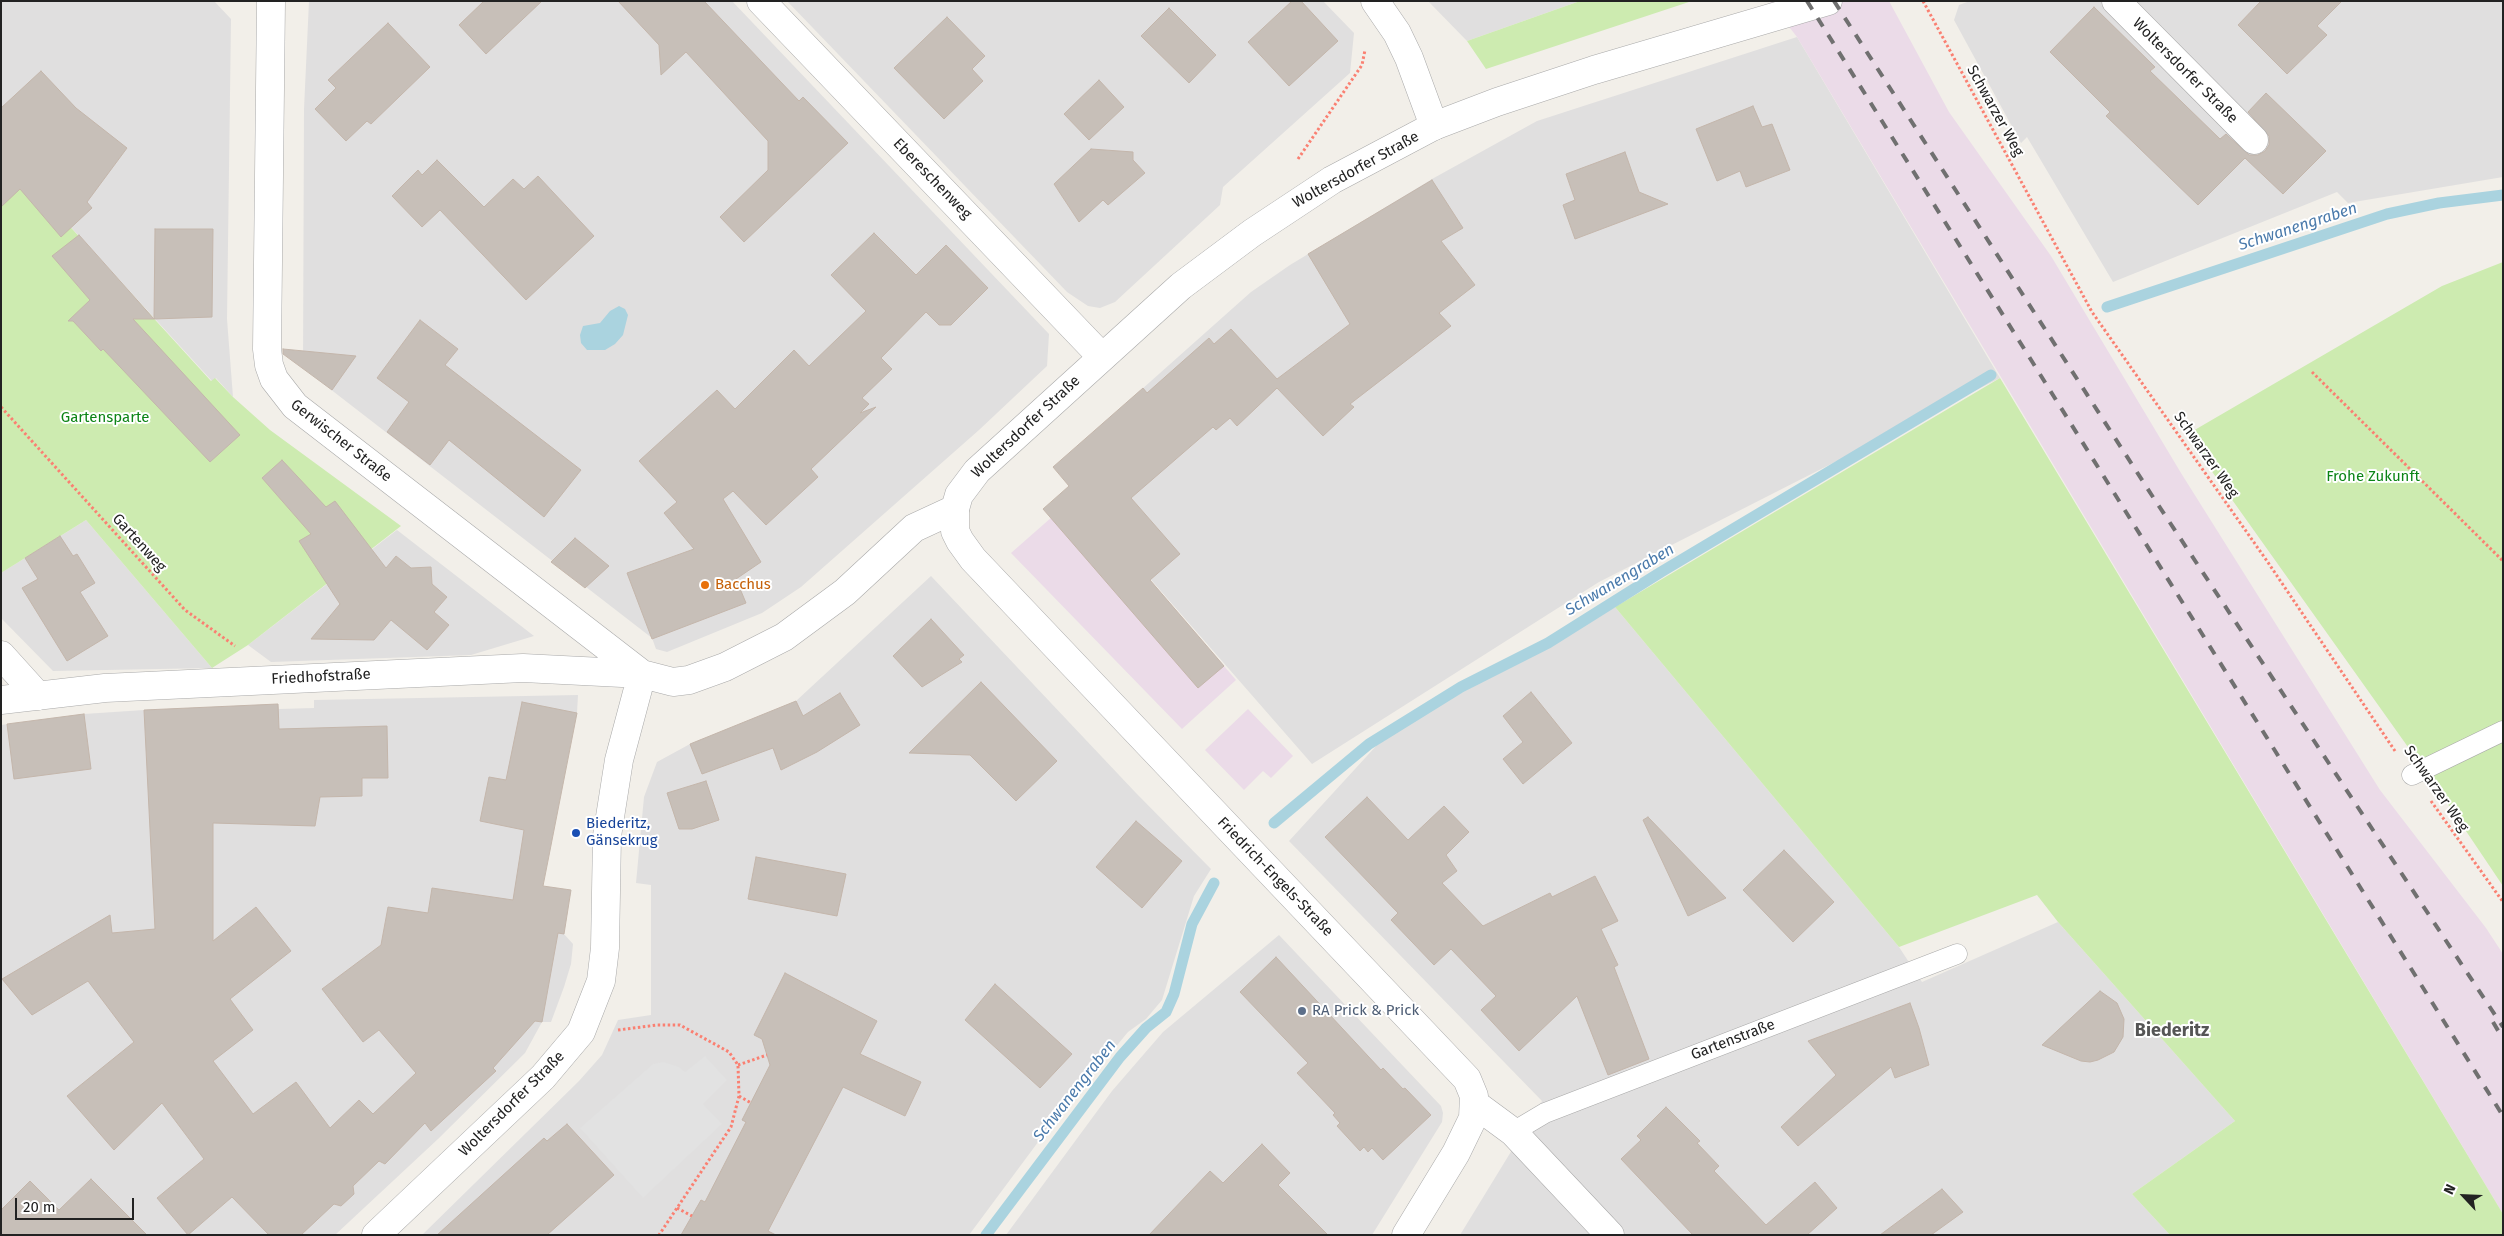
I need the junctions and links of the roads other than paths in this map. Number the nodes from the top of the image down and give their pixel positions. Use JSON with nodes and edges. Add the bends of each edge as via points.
{"nodes":[{"id":1,"x":271,"y":1,"type":"edge"},
{"id":2,"x":761,"y":1,"type":"edge"},
{"id":3,"x":1375,"y":1,"type":"edge"},
{"id":4,"x":1828,"y":1,"type":"edge"},
{"id":5,"x":2116,"y":1,"type":"edge"},
{"id":6,"x":1434,"y":126,"type":"junction"},
{"id":7,"x":2254,"y":140,"type":"dead end"},
{"id":8,"x":1102,"y":357,"type":"junction"},
{"id":9,"x":955,"y":509,"type":"junction"},
{"id":10,"x":1,"y":655,"type":"edge"},
{"id":11,"x":642,"y":674,"type":"junction"},
{"id":12,"x":38,"y":696,"type":"junction"},
{"id":13,"x":1,"y":700,"type":"edge"},
{"id":14,"x":2503,"y":731,"type":"edge"},
{"id":15,"x":2412,"y":775,"type":"road end"},
{"id":16,"x":1957,"y":954,"type":"dead end"},
{"id":17,"x":1475,"y":1104,"type":"junction"},
{"id":18,"x":1513,"y":1132,"type":"junction"},
{"id":19,"x":378,"y":1234,"type":"edge"},
{"id":20,"x":1406,"y":1235,"type":"edge"},
{"id":21,"x":1610,"y":1235,"type":"edge"}],
"edges":[{"from":1,"to":11,"type":"street","name":"Gerwischer Straße","via":[[267,349],[268,365],[274,379],[295,406]]},
{"from":2,"to":8,"type":"street","name":"Ebereschenweg"},
{"from":3,"to":6,"type":"street","via":[[1397,33],[1409,58]]},
{"from":4,"to":6,"type":"street","name":"Woltersdorfer Straße","via":[[1594,70]]},
{"from":5,"to":7,"type":"street","name":"Woltersdorfer Straße"},
{"from":6,"to":8,"type":"street","name":"Woltersdorfer Straße","via":[[1332,180],[1252,233],[1181,286]]},
{"from":8,"to":9,"type":"street","name":"Woltersdorfer Straße","via":[[976,471],[962,489]]},
{"from":9,"to":11,"type":"street","via":[[914,528],[845,592],[784,637],[725,667],[689,680],[673,682]]},
{"from":9,"to":17,"type":"street","name":"Friedrich-Engels-Straße","via":[[958,538],[973,559],[1461,1072],[1472,1088]]},
{"from":10,"to":12,"type":"street"},
{"from":11,"to":12,"type":"street","name":"Friedhofstraße","via":[[523,668],[104,688]]},
{"from":11,"to":19,"type":"street","name":"Woltersdorfer Straße","via":[[619,760],[607,836],[605,948],[601,981],[581,1032],[543,1077]]},
{"from":12,"to":13,"type":"street","name":"Friedhofstraße"},
{"from":14,"to":15,"type":"lane"},
{"from":16,"to":18,"type":"lane","name":"Gartenstraße","via":[[1545,1113]]},
{"from":17,"to":18,"type":"street"},
{"from":17,"to":20,"type":"street","via":[[1473,1118],[1456,1153]]},
{"from":18,"to":21,"type":"street"}]}
